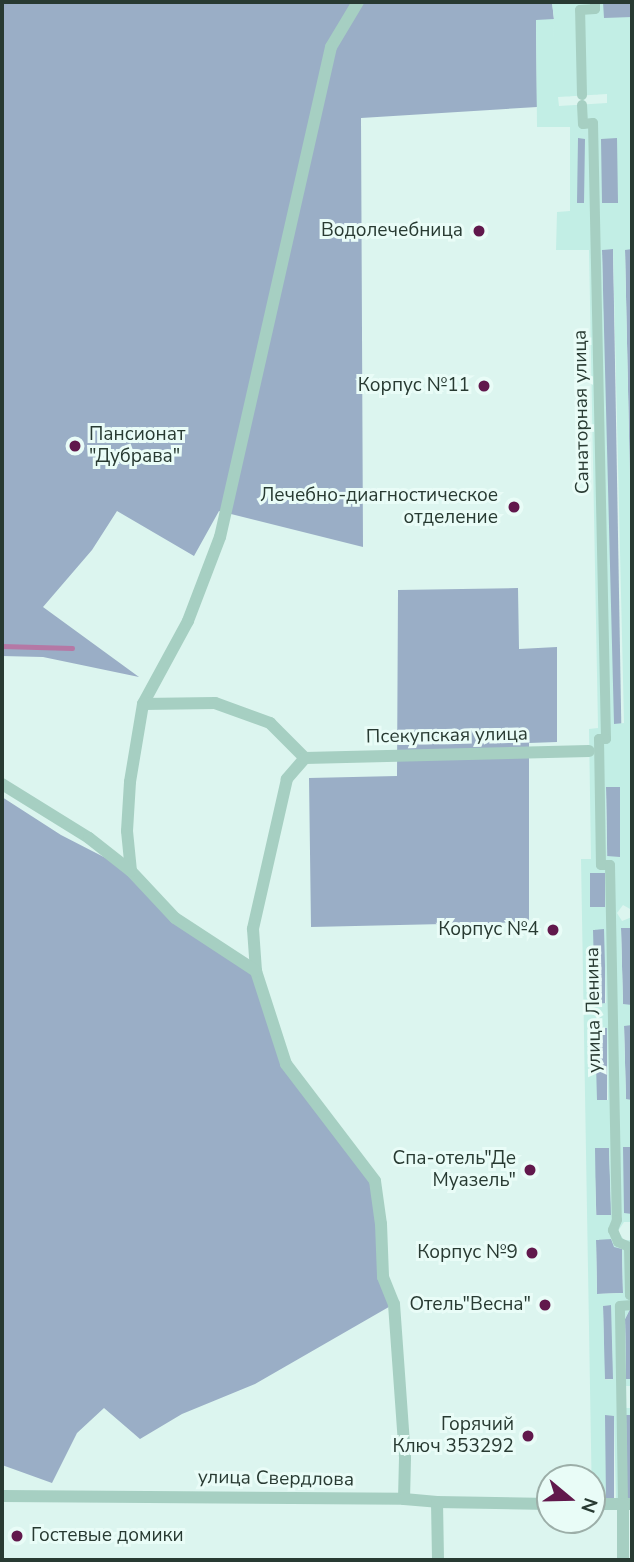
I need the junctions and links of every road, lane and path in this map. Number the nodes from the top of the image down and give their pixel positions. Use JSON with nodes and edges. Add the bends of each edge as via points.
{"nodes":[{"id":1,"x":358,"y":2,"type":"edge"},
{"id":2,"x":595,"y":2,"type":"edge"},
{"id":3,"x":143,"y":704,"type":"junction"},
{"id":4,"x":606,"y":729,"type":"joint"},
{"id":5,"x":589,"y":751,"type":"dead end"},
{"id":6,"x":305,"y":758,"type":"junction"},
{"id":7,"x":2,"y":784,"type":"edge"},
{"id":8,"x":131,"y":871,"type":"junction"},
{"id":9,"x":256,"y":971,"type":"junction"},
{"id":10,"x":632,"y":1296,"type":"edge"},
{"id":11,"x":632,"y":1306,"type":"edge"},
{"id":12,"x":2,"y":1496,"type":"edge"},
{"id":13,"x":404,"y":1499,"type":"junction"},
{"id":14,"x":437,"y":1503,"type":"junction"},
{"id":15,"x":536,"y":1504,"type":"edge"},
{"id":16,"x":606,"y":1504,"type":"edge"},
{"id":17,"x":628,"y":1504,"type":"edge"},
{"id":18,"x":438,"y":1560,"type":"edge"},
{"id":19,"x":623,"y":1560,"type":"edge"}],
"edges":[{"from":1,"to":3,"type":"street","via":[[331,47],[220,537],[188,621]]},
{"from":2,"to":4,"type":"street","name":"Санаторная улица","via":[[595,9],[580,10],[583,124],[593,123]]},
{"from":3,"to":6,"type":"street","via":[[215,703],[270,723]]},
{"from":3,"to":8,"type":"street","via":[[130,782],[127,831]]},
{"from":4,"to":10,"type":"street","name":"улица Ленина","via":[[606,738],[598,739],[601,865],[610,865],[617,1220],[612,1230],[618,1242],[629,1247]]},
{"from":5,"to":6,"type":"street","name":"Псекупская улица"},
{"from":6,"to":9,"type":"street","via":[[287,779],[253,929]]},
{"from":7,"to":8,"type":"street","via":[[89,838]]},
{"from":8,"to":9,"type":"street","via":[[175,918]]},
{"from":9,"to":13,"type":"street","via":[[286,1064],[375,1181],[383,1277],[394,1304]]},
{"from":11,"to":17,"type":"street","via":[[620,1306]]},
{"from":12,"to":13,"type":"street","name":"улица Свердлова"},
{"from":13,"to":14,"type":"street","name":"улица Свердлова"},
{"from":14,"to":15,"type":"street","name":"улица Свердлова"},
{"from":14,"to":18,"type":"street"},
{"from":16,"to":17,"type":"street"},
{"from":17,"to":19,"type":"street"}]}
